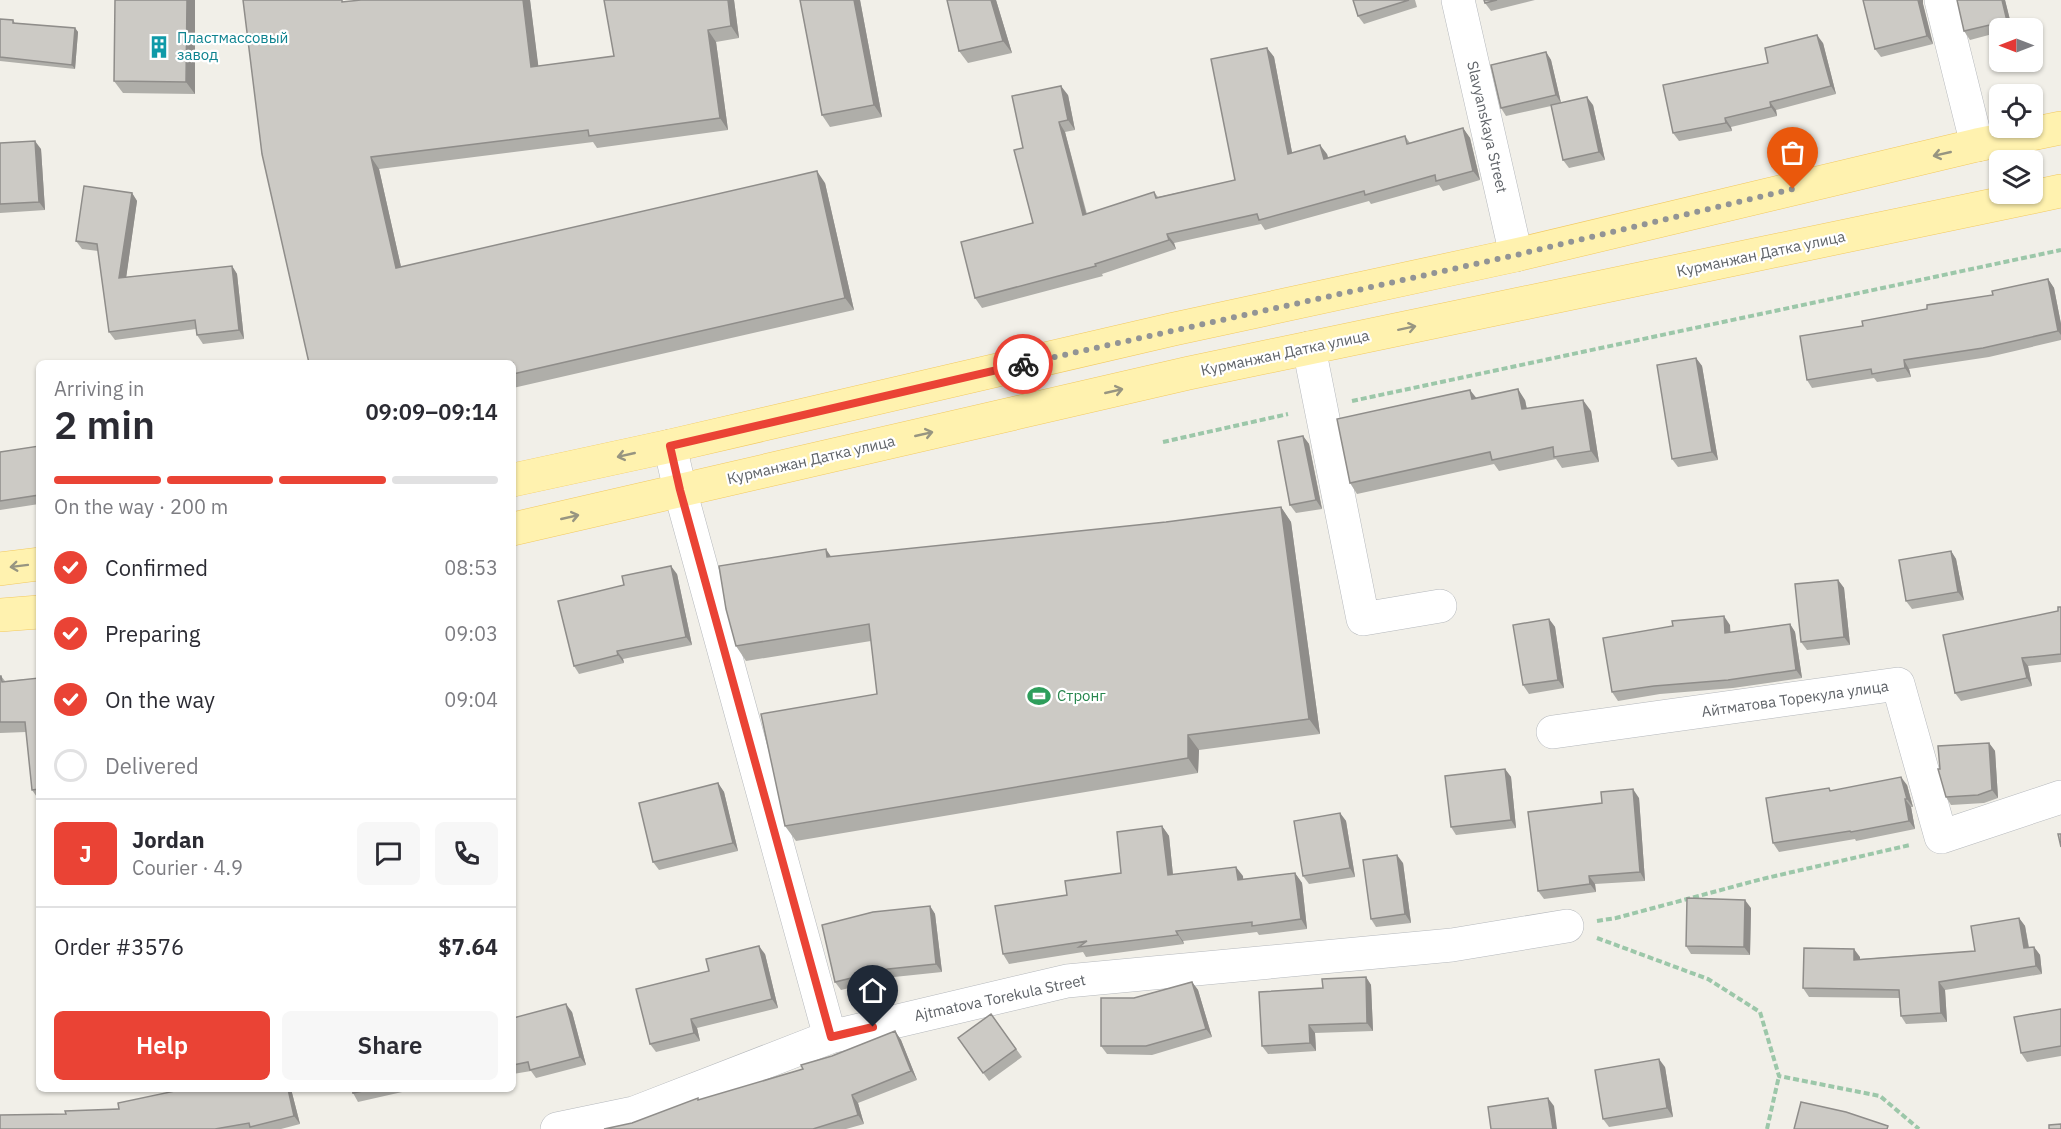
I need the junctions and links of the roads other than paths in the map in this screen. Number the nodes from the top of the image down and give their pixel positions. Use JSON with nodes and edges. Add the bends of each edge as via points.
{"nodes":[{"id":1,"x":1458,"y":0,"type":"edge"},
{"id":2,"x":1941,"y":0,"type":"edge"},
{"id":3,"x":2061,"y":128,"type":"edge"},
{"id":4,"x":1977,"y":146,"type":"junction"},
{"id":5,"x":2061,"y":191,"type":"edge"},
{"id":6,"x":1516,"y":255,"type":"junction"},
{"id":7,"x":1309,"y":348,"type":"junction"},
{"id":8,"x":670,"y":446,"type":"junction"},
{"id":9,"x":516,"y":479,"type":"edge"},
{"id":10,"x":680,"y":490,"type":"junction"},
{"id":11,"x":516,"y":528,"type":"edge"},
{"id":12,"x":36,"y":564,"type":"edge"},
{"id":13,"x":0,"y":569,"type":"edge"},
{"id":14,"x":1440,"y":606,"type":"dead end"},
{"id":15,"x":36,"y":612,"type":"edge"},
{"id":16,"x":0,"y":615,"type":"edge"},
{"id":17,"x":1552,"y":732,"type":"dead end"},
{"id":18,"x":2061,"y":797,"type":"edge"},
{"id":19,"x":1567,"y":926,"type":"road end"},
{"id":20,"x":831,"y":1037,"type":"junction"},
{"id":21,"x":557,"y":1129,"type":"edge"}],
"edges":[{"from":1,"to":6,"type":"street","name":"Slavyanskaya Street"},
{"from":2,"to":4,"type":"street"},
{"from":3,"to":4,"type":"main road"},
{"from":4,"to":6,"type":"main road","one_way":true},
{"from":7,"to":5,"type":"main road","name":"Курманжан Датка улица","one_way":true},
{"from":6,"to":8,"type":"main road"},
{"from":10,"to":7,"type":"main road","name":"Курманжан Датка улица","one_way":true},
{"from":7,"to":14,"type":"street","via":[[1363,619]]},
{"from":8,"to":9,"type":"main road","one_way":true},
{"from":8,"to":10,"type":"street"},
{"from":11,"to":10,"type":"main road","name":"Курманжан Датка улица","one_way":true},
{"from":10,"to":20,"type":"street"},
{"from":12,"to":13,"type":"main road","one_way":true},
{"from":15,"to":16,"type":"main road"},
{"from":17,"to":18,"type":"street","name":"Айтматова Торекула улица","via":[[1898,684],[1941,837]]},
{"from":19,"to":20,"type":"street","name":"Ajtmatova Torekula Street","via":[[1452,945],[1066,981]]},
{"from":20,"to":21,"type":"street","name":"Ajtmatova Torekula Street","via":[[634,1113]]}]}
